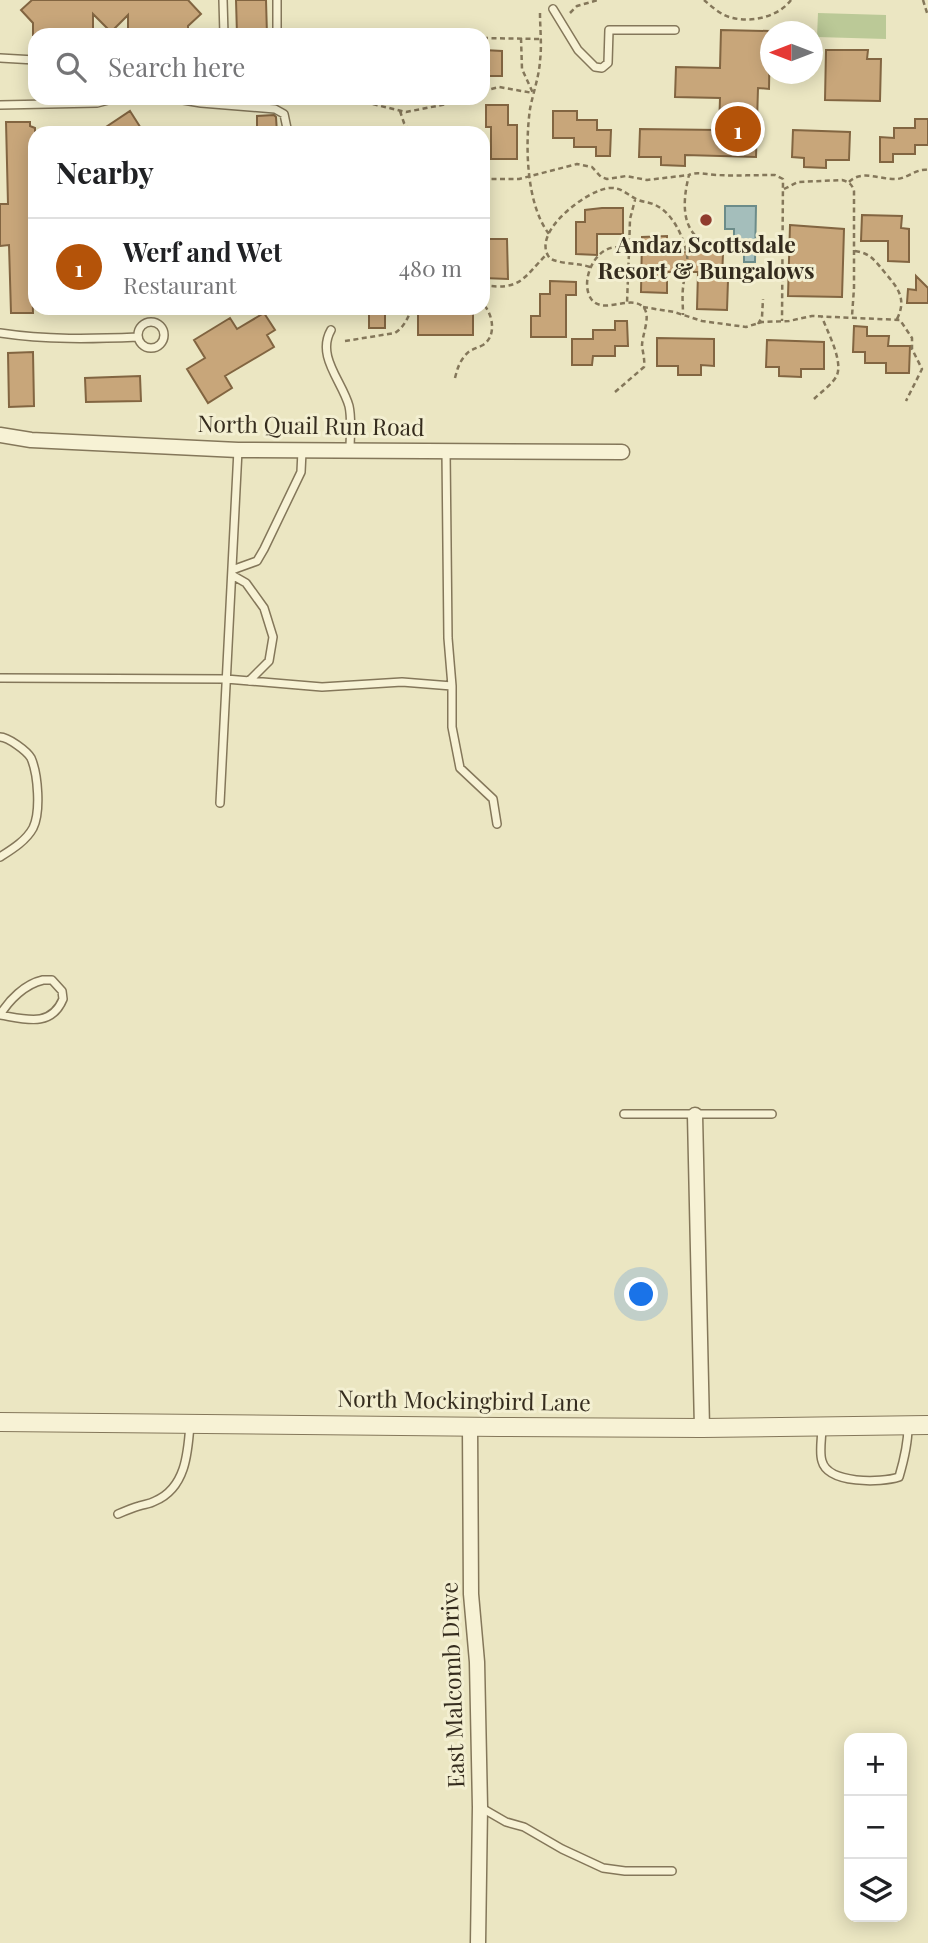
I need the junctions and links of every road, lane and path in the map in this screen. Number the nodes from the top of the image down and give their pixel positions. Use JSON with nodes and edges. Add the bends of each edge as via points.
{"nodes":[{"id":1,"x":223,"y":0,"type":"edge"},
{"id":2,"x":277,"y":0,"type":"edge"},
{"id":3,"x":598,"y":0,"type":"edge"},
{"id":4,"x":704,"y":0,"type":"edge"},
{"id":5,"x":792,"y":0,"type":"edge"},
{"id":6,"x":923,"y":0,"type":"edge"},
{"id":7,"x":553,"y":9,"type":"dead end"},
{"id":8,"x":540,"y":13,"type":"dead end"},
{"id":9,"x":928,"y":16,"type":"edge"},
{"id":10,"x":560,"y":21,"type":"junction"},
{"id":11,"x":224,"y":28,"type":"edge"},
{"id":12,"x":277,"y":28,"type":"edge"},
{"id":13,"x":675,"y":30,"type":"dead end"},
{"id":14,"x":490,"y":37,"type":"edge"},
{"id":15,"x":521,"y":38,"type":"junction"},
{"id":16,"x":540,"y":40,"type":"junction"},
{"id":17,"x":0,"y":58,"type":"edge"},
{"id":18,"x":28,"y":60,"type":"edge"},
{"id":19,"x":490,"y":89,"type":"edge"},
{"id":20,"x":533,"y":93,"type":"junction"},
{"id":21,"x":28,"y":104,"type":"edge"},
{"id":22,"x":0,"y":105,"type":"edge"},
{"id":23,"x":226,"y":105,"type":"edge"},
{"id":24,"x":378,"y":105,"type":"edge"},
{"id":25,"x":439,"y":105,"type":"edge"},
{"id":26,"x":400,"y":111,"type":"junction"},
{"id":27,"x":287,"y":126,"type":"edge"},
{"id":28,"x":406,"y":126,"type":"edge"},
{"id":29,"x":928,"y":170,"type":"edge"},
{"id":30,"x":689,"y":175,"type":"junction"},
{"id":31,"x":530,"y":176,"type":"junction"},
{"id":32,"x":490,"y":178,"type":"edge"},
{"id":33,"x":607,"y":179,"type":"junction"},
{"id":34,"x":849,"y":182,"type":"junction"},
{"id":35,"x":606,"y":188,"type":"junction"},
{"id":36,"x":784,"y":189,"type":"junction"},
{"id":37,"x":635,"y":199,"type":"junction"},
{"id":38,"x":549,"y":234,"type":"junction"},
{"id":39,"x":702,"y":238,"type":"dead end"},
{"id":40,"x":629,"y":251,"type":"junction"},
{"id":41,"x":854,"y":251,"type":"junction"},
{"id":42,"x":547,"y":254,"type":"junction"},
{"id":43,"x":590,"y":267,"type":"junction"},
{"id":44,"x":490,"y":286,"type":"edge"},
{"id":45,"x":763,"y":299,"type":"dead end"},
{"id":46,"x":628,"y":303,"type":"junction"},
{"id":47,"x":643,"y":307,"type":"junction"},
{"id":48,"x":490,"y":314,"type":"edge"},
{"id":49,"x":408,"y":315,"type":"edge"},
{"id":50,"x":683,"y":315,"type":"junction"},
{"id":51,"x":821,"y":316,"type":"junction"},
{"id":52,"x":852,"y":317,"type":"junction"},
{"id":53,"x":897,"y":319,"type":"junction"},
{"id":54,"x":782,"y":321,"type":"junction"},
{"id":55,"x":758,"y":324,"type":"junction"},
{"id":56,"x":331,"y":330,"type":"dead end"},
{"id":57,"x":0,"y":333,"type":"edge"},
{"id":58,"x":138,"y":337,"type":"dead end"},
{"id":59,"x":345,"y":341,"type":"dead end"},
{"id":60,"x":455,"y":378,"type":"dead end"},
{"id":61,"x":615,"y":392,"type":"dead end"},
{"id":62,"x":814,"y":399,"type":"dead end"},
{"id":63,"x":906,"y":401,"type":"dead end"},
{"id":64,"x":0,"y":435,"type":"edge"},
{"id":65,"x":238,"y":450,"type":"junction"},
{"id":66,"x":302,"y":450,"type":"junction"},
{"id":67,"x":350,"y":450,"type":"junction"},
{"id":68,"x":446,"y":451,"type":"junction"},
{"id":69,"x":622,"y":453,"type":"dead end"},
{"id":70,"x":232,"y":573,"type":"junction"},
{"id":71,"x":0,"y":678,"type":"edge"},
{"id":72,"x":226,"y":679,"type":"junction"},
{"id":73,"x":249,"y":681,"type":"junction"},
{"id":74,"x":452,"y":686,"type":"junction"},
{"id":75,"x":0,"y":737,"type":"edge"},
{"id":76,"x":220,"y":803,"type":"dead end"},
{"id":77,"x":497,"y":824,"type":"dead end"},
{"id":78,"x":0,"y":858,"type":"edge"},
{"id":79,"x":0,"y":1015,"type":"edge"},
{"id":80,"x":624,"y":1114,"type":"dead end"},
{"id":81,"x":772,"y":1114,"type":"dead end"},
{"id":82,"x":695,"y":1115,"type":"junction"},
{"id":83,"x":0,"y":1422,"type":"edge"},
{"id":84,"x":190,"y":1423,"type":"junction"},
{"id":85,"x":928,"y":1425,"type":"edge"},
{"id":86,"x":470,"y":1426,"type":"junction"},
{"id":87,"x":822,"y":1426,"type":"junction"},
{"id":88,"x":908,"y":1426,"type":"junction"},
{"id":89,"x":702,"y":1427,"type":"junction"},
{"id":90,"x":118,"y":1514,"type":"dead end"},
{"id":91,"x":480,"y":1807,"type":"junction"},
{"id":92,"x":672,"y":1871,"type":"dead end"},
{"id":93,"x":478,"y":1943,"type":"edge"}],
"edges":[{"from":1,"to":11,"type":"lane"},
{"from":2,"to":12,"type":"lane"},
{"from":3,"to":10,"type":"path","via":[[577,6]]},
{"from":4,"to":5,"type":"path","via":[[733,18],[747,20],[775,14]]},
{"from":6,"to":9,"type":"path"},
{"from":7,"to":10,"type":"lane"},
{"from":8,"to":16,"type":"path"},
{"from":10,"to":13,"type":"lane","via":[[578,50],[602,68],[608,63],[609,30]]},
{"from":14,"to":15,"type":"path"},
{"from":15,"to":16,"type":"path"},
{"from":15,"to":20,"type":"path","via":[[522,69]]},
{"from":16,"to":20,"type":"path"},
{"from":17,"to":18,"type":"lane"},
{"from":19,"to":20,"type":"path"},
{"from":20,"to":31,"type":"path"},
{"from":21,"to":22,"type":"lane"},
{"from":23,"to":27,"type":"lane","via":[[275,109],[284,114]]},
{"from":24,"to":26,"type":"path"},
{"from":25,"to":26,"type":"path"},
{"from":26,"to":28,"type":"path"},
{"from":29,"to":34,"type":"path","via":[[897,179],[864,175]]},
{"from":30,"to":33,"type":"path"},
{"from":30,"to":36,"type":"path","via":[[775,175],[783,179]]},
{"from":30,"to":39,"type":"path","via":[[686,213],[691,232]]},
{"from":31,"to":32,"type":"path"},
{"from":31,"to":33,"type":"path","via":[[577,164],[592,167]]},
{"from":31,"to":38,"type":"path","via":[[534,204]]},
{"from":33,"to":35,"type":"path"},
{"from":34,"to":36,"type":"path","via":[[798,182]]},
{"from":34,"to":41,"type":"path","via":[[854,191]]},
{"from":35,"to":37,"type":"path","via":[[624,190]]},
{"from":35,"to":38,"type":"path","via":[[577,202]]},
{"from":36,"to":54,"type":"path"},
{"from":37,"to":40,"type":"path"},
{"from":37,"to":50,"type":"path","via":[[662,208],[684,242],[688,265]]},
{"from":38,"to":42,"type":"path"},
{"from":40,"to":43,"type":"path","via":[[612,248]]},
{"from":40,"to":46,"type":"path"},
{"from":41,"to":52,"type":"path"},
{"from":41,"to":53,"type":"path","via":[[874,258],[899,289]]},
{"from":42,"to":43,"type":"path","via":[[554,261]]},
{"from":42,"to":44,"type":"path","via":[[521,281]]},
{"from":43,"to":46,"type":"path","via":[[590,298],[605,305]]},
{"from":45,"to":55,"type":"path"},
{"from":46,"to":47,"type":"path"},
{"from":47,"to":50,"type":"path"},
{"from":47,"to":61,"type":"path","via":[[644,368]]},
{"from":48,"to":60,"type":"path","via":[[491,335],[485,344],[464,355]]},
{"from":49,"to":59,"type":"path","via":[[395,333]]},
{"from":50,"to":55,"type":"path","via":[[725,325]]},
{"from":51,"to":52,"type":"path"},
{"from":51,"to":54,"type":"path"},
{"from":51,"to":62,"type":"path","via":[[838,371]]},
{"from":52,"to":53,"type":"path"},
{"from":53,"to":63,"type":"path","via":[[912,338],[922,369]]},
{"from":54,"to":55,"type":"path"},
{"from":56,"to":67,"type":"lane","via":[[326,345],[328,362],[350,408]]},
{"from":57,"to":58,"type":"lane"},
{"from":64,"to":65,"type":"street","name":"North Quail Run Road"},
{"from":65,"to":66,"type":"street","name":"North Quail Run Road"},
{"from":65,"to":70,"type":"lane"},
{"from":66,"to":67,"type":"street","name":"North Quail Run Road"},
{"from":66,"to":70,"type":"lane","via":[[301,472],[264,549],[257,561]]},
{"from":67,"to":68,"type":"street","name":"North Quail Run Road"},
{"from":68,"to":69,"type":"street","name":"North Quail Run Road"},
{"from":68,"to":74,"type":"lane"},
{"from":70,"to":72,"type":"lane"},
{"from":70,"to":73,"type":"lane","via":[[246,583],[264,608],[273,637],[269,661]]},
{"from":71,"to":72,"type":"lane"},
{"from":72,"to":73,"type":"lane"},
{"from":72,"to":76,"type":"lane"},
{"from":73,"to":74,"type":"lane","via":[[322,687],[402,682]]},
{"from":74,"to":77,"type":"lane","via":[[452,727],[460,768],[493,799]]},
{"from":75,"to":78,"type":"lane","via":[[7,737],[30,756],[39,799],[33,828]]},
{"from":79,"to":79,"type":"lane","via":[[11,999],[37,981],[52,981],[62,991],[61,1005],[47,1018]]},
{"from":80,"to":82,"type":"lane"},
{"from":81,"to":82,"type":"lane"},
{"from":82,"to":89,"type":"street"},
{"from":83,"to":84,"type":"street","name":"North Mockingbird Lane"},
{"from":84,"to":86,"type":"street","name":"North Mockingbird Lane"},
{"from":84,"to":90,"type":"lane","via":[[187,1459],[171,1490],[153,1503]]},
{"from":85,"to":88,"type":"street","name":"North Mockingbird Lane"},
{"from":86,"to":89,"type":"street","name":"North Mockingbird Lane"},
{"from":86,"to":91,"type":"street","name":"East Malcomb Drive"},
{"from":87,"to":88,"type":"street","name":"North Mockingbird Lane"},
{"from":87,"to":88,"type":"lane","via":[[822,1461],[829,1471],[853,1480],[886,1481],[899,1477]]},
{"from":87,"to":89,"type":"street","name":"North Mockingbird Lane"},
{"from":91,"to":92,"type":"lane","via":[[603,1868]]},
{"from":91,"to":93,"type":"street","name":"East Malcomb Drive"}]}
